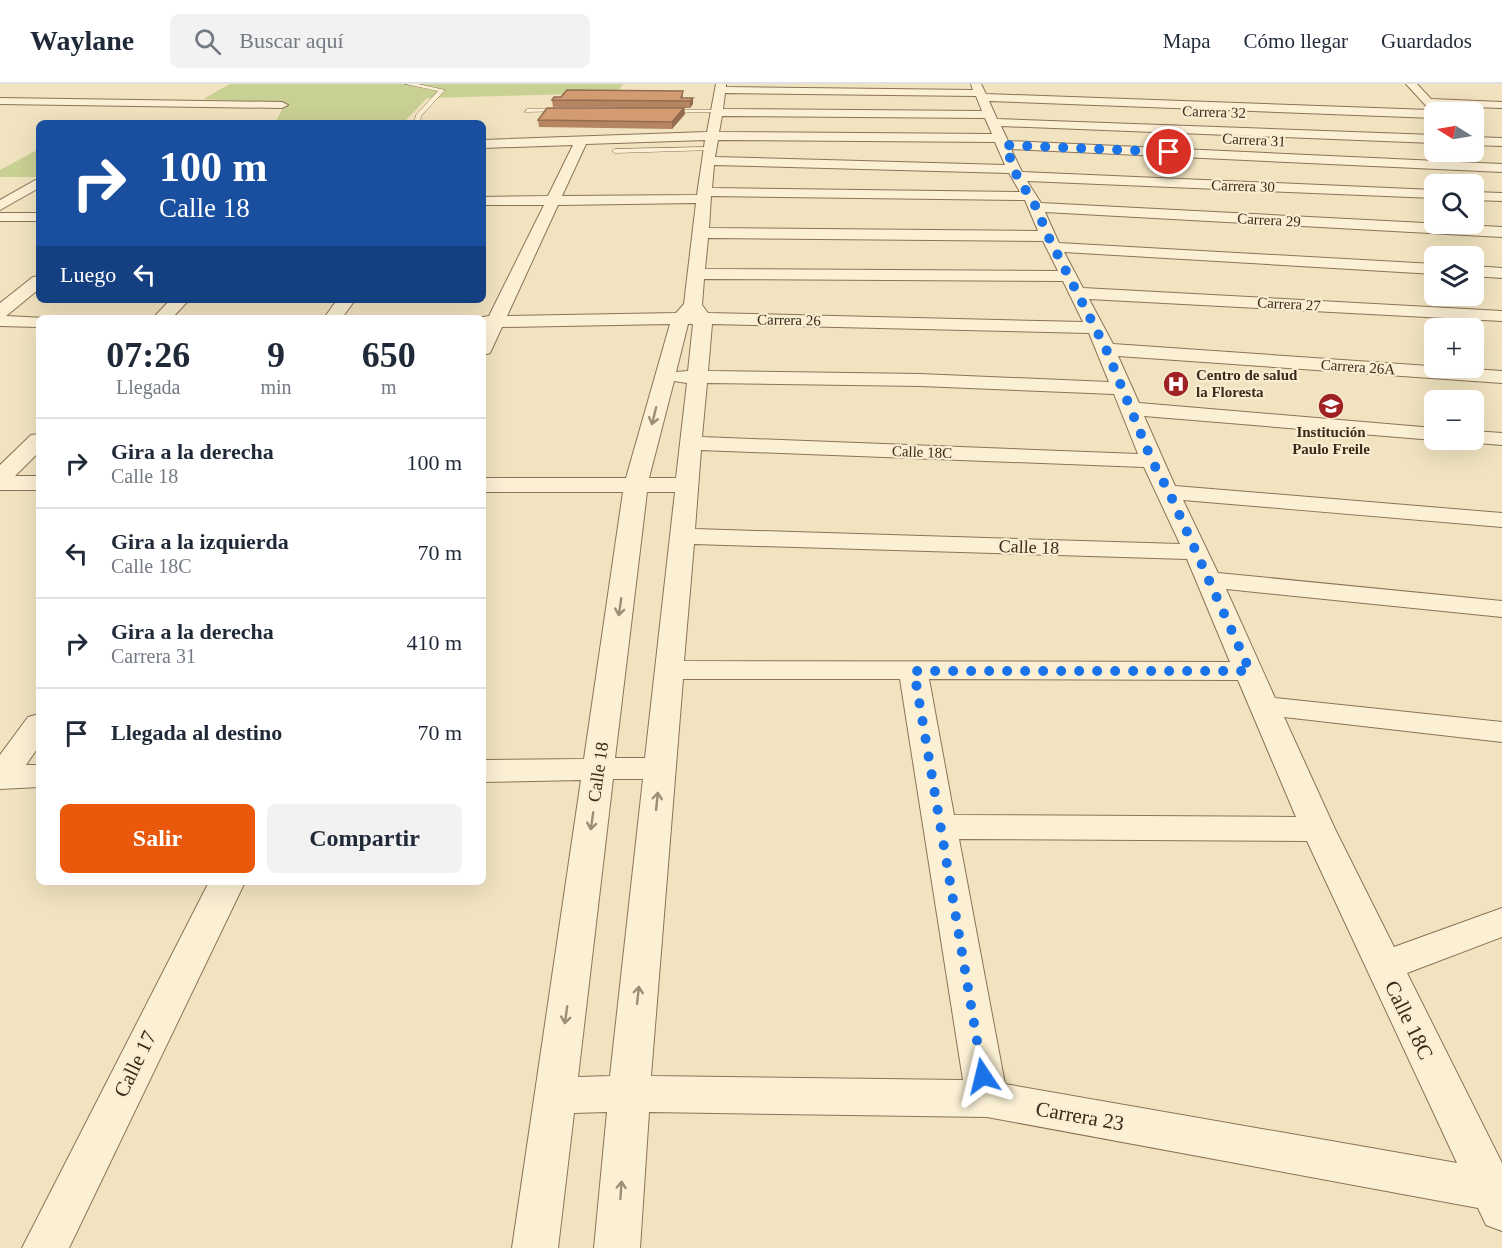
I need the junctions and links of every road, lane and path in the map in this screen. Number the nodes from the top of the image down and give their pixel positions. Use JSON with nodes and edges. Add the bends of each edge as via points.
{"nodes":[{"id":1,"x":408,"y":84,"type":"edge"},
{"id":2,"x":1411,"y":84,"type":"edge"},
{"id":3,"x":720,"y":87,"type":"edge"},
{"id":4,"x":62,"y":89,"type":"dead end"},
{"id":5,"x":151,"y":89,"type":"dead end"},
{"id":6,"x":190,"y":89,"type":"dead end"},
{"id":7,"x":1398,"y":93,"type":"dead end"},
{"id":8,"x":0,"y":101,"type":"edge"},
{"id":9,"x":1215,"y":101,"type":"junction"},
{"id":10,"x":1427,"y":102,"type":"edge"},
{"id":11,"x":30,"y":103,"type":"junction"},
{"id":12,"x":1424,"y":103,"type":"edge"},
{"id":13,"x":127,"y":104,"type":"junction"},
{"id":14,"x":165,"y":105,"type":"junction"},
{"id":15,"x":1484,"y":105,"type":"edge"},
{"id":16,"x":1502,"y":105,"type":"edge"},
{"id":17,"x":1424,"y":106,"type":"edge"},
{"id":18,"x":528,"y":111,"type":"dead end"},
{"id":19,"x":575,"y":111,"type":"edge"},
{"id":20,"x":10,"y":112,"type":"dead end"},
{"id":21,"x":657,"y":112,"type":"edge"},
{"id":22,"x":716,"y":112,"type":"junction"},
{"id":23,"x":1484,"y":115,"type":"edge"},
{"id":24,"x":148,"y":116,"type":"dead end"},
{"id":25,"x":1502,"y":116,"type":"edge"},
{"id":26,"x":246,"y":118,"type":"dead end"},
{"id":27,"x":417,"y":120,"type":"edge"},
{"id":28,"x":1225,"y":129,"type":"junction"},
{"id":29,"x":1424,"y":139,"type":"edge"},
{"id":30,"x":1002,"y":140,"type":"edge"},
{"id":31,"x":581,"y":141,"type":"junction"},
{"id":32,"x":1502,"y":142,"type":"edge"},
{"id":33,"x":1484,"y":143,"type":"edge"},
{"id":34,"x":486,"y":144,"type":"edge"},
{"id":35,"x":710,"y":148,"type":"junction"},
{"id":36,"x":615,"y":151,"type":"dead end"},
{"id":37,"x":1484,"y":153,"type":"edge"},
{"id":38,"x":1501,"y":169,"type":"edge"},
{"id":39,"x":36,"y":184,"type":"edge"},
{"id":40,"x":1424,"y":193,"type":"edge"},
{"id":41,"x":704,"y":196,"type":"junction"},
{"id":42,"x":1484,"y":196,"type":"edge"},
{"id":43,"x":1502,"y":197,"type":"edge"},
{"id":44,"x":553,"y":200,"type":"junction"},
{"id":45,"x":486,"y":201,"type":"edge"},
{"id":46,"x":0,"y":206,"type":"edge"},
{"id":47,"x":0,"y":217,"type":"edge"},
{"id":48,"x":36,"y":217,"type":"edge"},
{"id":49,"x":1502,"y":232,"type":"edge"},
{"id":50,"x":701,"y":233,"type":"junction"},
{"id":51,"x":1051,"y":242,"type":"junction"},
{"id":52,"x":1424,"y":268,"type":"edge"},
{"id":53,"x":1484,"y":272,"type":"edge"},
{"id":54,"x":1502,"y":273,"type":"edge"},
{"id":55,"x":696,"y":274,"type":"junction"},
{"id":56,"x":36,"y":283,"type":"edge"},
{"id":57,"x":1072,"y":284,"type":"junction"},
{"id":58,"x":177,"y":303,"type":"edge"},
{"id":59,"x":0,"y":312,"type":"edge"},
{"id":60,"x":692,"y":314,"type":"junction"},
{"id":61,"x":165,"y":315,"type":"edge"},
{"id":62,"x":1502,"y":316,"type":"edge"},
{"id":63,"x":0,"y":321,"type":"edge"},
{"id":64,"x":36,"y":322,"type":"edge"},
{"id":65,"x":490,"y":322,"type":"edge"},
{"id":66,"x":486,"y":337,"type":"edge"},
{"id":67,"x":1100,"y":338,"type":"junction"},
{"id":68,"x":664,"y":377,"type":"junction"},
{"id":69,"x":699,"y":377,"type":"junction"},
{"id":70,"x":1502,"y":377,"type":"edge"},
{"id":71,"x":1126,"y":398,"type":"junction"},
{"id":72,"x":1424,"y":433,"type":"edge"},
{"id":73,"x":1484,"y":438,"type":"edge"},
{"id":74,"x":1502,"y":439,"type":"edge"},
{"id":75,"x":36,"y":443,"type":"edge"},
{"id":76,"x":693,"y":443,"type":"junction"},
{"id":77,"x":1152,"y":461,"type":"junction"},
{"id":78,"x":0,"y":481,"type":"edge"},
{"id":79,"x":36,"y":483,"type":"edge"},
{"id":80,"x":486,"y":485,"type":"edge"},
{"id":81,"x":636,"y":485,"type":"junction"},
{"id":82,"x":688,"y":485,"type":"junction"},
{"id":83,"x":1169,"y":492,"type":"junction"},
{"id":84,"x":1502,"y":520,"type":"edge"},
{"id":85,"x":683,"y":536,"type":"junction"},
{"id":86,"x":1196,"y":552,"type":"junction"},
{"id":87,"x":1209,"y":580,"type":"junction"},
{"id":88,"x":1502,"y":609,"type":"edge"},
{"id":89,"x":670,"y":670,"type":"junction"},
{"id":90,"x":914,"y":671,"type":"junction"},
{"id":91,"x":1250,"y":671,"type":"junction"},
{"id":92,"x":1265,"y":706,"type":"junction"},
{"id":93,"x":36,"y":728,"type":"edge"},
{"id":94,"x":1502,"y":732,"type":"edge"},
{"id":95,"x":599,"y":768,"type":"junction"},
{"id":96,"x":660,"y":768,"type":"junction"},
{"id":97,"x":486,"y":771,"type":"edge"},
{"id":98,"x":0,"y":776,"type":"edge"},
{"id":99,"x":36,"y":776,"type":"edge"},
{"id":100,"x":940,"y":827,"type":"junction"},
{"id":101,"x":1318,"y":829,"type":"junction"},
{"id":102,"x":226,"y":885,"type":"edge"},
{"id":103,"x":1502,"y":922,"type":"edge"},
{"id":104,"x":1383,"y":967,"type":"junction"},
{"id":105,"x":629,"y":1094,"type":"junction"},
{"id":106,"x":555,"y":1095,"type":"junction"},
{"id":107,"x":987,"y":1099,"type":"junction"},
{"id":108,"x":1499,"y":1198,"type":"edge"},
{"id":109,"x":45,"y":1248,"type":"edge"},
{"id":110,"x":535,"y":1248,"type":"edge"},
{"id":111,"x":617,"y":1248,"type":"edge"}],
"edges":[{"from":1,"to":27,"type":"lane","via":[[442,90]]},
{"from":2,"to":10,"type":"street"},
{"from":3,"to":22,"type":"street","name":"Calle 18"},
{"from":3,"to":30,"type":"street"},
{"from":4,"to":11,"type":"street"},
{"from":5,"to":13,"type":"street"},
{"from":6,"to":14,"type":"street"},
{"from":7,"to":12,"type":"street"},
{"from":8,"to":11,"type":"street"},
{"from":9,"to":17,"type":"street"},
{"from":9,"to":28,"type":"street"},
{"from":9,"to":30,"type":"street"},
{"from":11,"to":13,"type":"street"},
{"from":11,"to":20,"type":"street"},
{"from":13,"to":14,"type":"street"},
{"from":14,"to":24,"type":"street"},
{"from":14,"to":26,"type":"street","via":[[278,105]]},
{"from":15,"to":16,"type":"street"},
{"from":18,"to":19,"type":"lane"},
{"from":21,"to":22,"type":"lane"},
{"from":22,"to":30,"type":"street"},
{"from":22,"to":35,"type":"street","name":"Calle 18"},
{"from":23,"to":25,"type":"street"},
{"from":28,"to":29,"type":"street","name":"Carrera 32"},
{"from":28,"to":30,"type":"street","name":"Carrera 32"},
{"from":30,"to":35,"type":"street"},
{"from":30,"to":35,"type":"street"},
{"from":30,"to":38,"type":"street","name":"Carrera 31"},
{"from":30,"to":40,"type":"street","name":"Carrera 30"},
{"from":30,"to":41,"type":"street"},
{"from":30,"to":49,"type":"street","name":"Carrera 29"},
{"from":30,"to":51,"type":"street","name":"Calle 18C"},
{"from":31,"to":34,"type":"street"},
{"from":31,"to":35,"type":"street"},
{"from":31,"to":44,"type":"street"},
{"from":32,"to":33,"type":"street"},
{"from":35,"to":36,"type":"lane"},
{"from":35,"to":41,"type":"street","name":"Calle 18"},
{"from":37,"to":38,"type":"street"},
{"from":39,"to":46,"type":"street"},
{"from":41,"to":44,"type":"street"},
{"from":41,"to":50,"type":"street","name":"Calle 18"},
{"from":42,"to":43,"type":"street"},
{"from":44,"to":45,"type":"street"},
{"from":44,"to":65,"type":"street"},
{"from":47,"to":48,"type":"street"},
{"from":50,"to":51,"type":"street"},
{"from":50,"to":55,"type":"street","name":"Calle 18"},
{"from":51,"to":52,"type":"street"},
{"from":51,"to":57,"type":"street","name":"Calle 18C"},
{"from":53,"to":54,"type":"street"},
{"from":55,"to":57,"type":"street","name":"Carrera 27"},
{"from":55,"to":60,"type":"street","name":"Calle 18"},
{"from":56,"to":59,"type":"street"},
{"from":57,"to":62,"type":"street","name":"Carrera 27"},
{"from":57,"to":67,"type":"street","name":"Calle 18C"},
{"from":58,"to":61,"type":"street"},
{"from":60,"to":65,"type":"street","name":"Carrera 26"},
{"from":60,"to":67,"type":"street","name":"Carrera 26"},
{"from":60,"to":68,"type":"street","name":"Calle 18"},
{"from":60,"to":69,"type":"street","name":"Calle 18","via":[[699,348]]},
{"from":63,"to":64,"type":"street"},
{"from":65,"to":66,"type":"street"},
{"from":67,"to":70,"type":"street","name":"Carrera 26A"},
{"from":67,"to":71,"type":"street","name":"Calle 18C"},
{"from":68,"to":69,"type":"street"},
{"from":68,"to":81,"type":"street","name":"Calle 18","one_way":true},
{"from":69,"to":71,"type":"street","via":[[920,380]]},
{"from":69,"to":76,"type":"street","name":"Calle 18"},
{"from":71,"to":72,"type":"street"},
{"from":71,"to":77,"type":"street","name":"Calle 18C"},
{"from":73,"to":74,"type":"street"},
{"from":75,"to":78,"type":"street"},
{"from":76,"to":77,"type":"street","name":"Calle 18C"},
{"from":76,"to":82,"type":"street","name":"Calle 18"},
{"from":77,"to":83,"type":"street","name":"Calle 18C"},
{"from":78,"to":79,"type":"street"},
{"from":80,"to":81,"type":"street"},
{"from":81,"to":82,"type":"street"},
{"from":81,"to":95,"type":"street","name":"Calle 18","one_way":true},
{"from":82,"to":85,"type":"street","name":"Calle 18"},
{"from":83,"to":84,"type":"street"},
{"from":83,"to":86,"type":"street","name":"Calle 18C"},
{"from":85,"to":86,"type":"street","name":"Calle 18"},
{"from":85,"to":89,"type":"street","name":"Calle 18"},
{"from":86,"to":87,"type":"street","name":"Calle 18C"},
{"from":87,"to":88,"type":"street"},
{"from":87,"to":91,"type":"street","name":"Calle 18C"},
{"from":89,"to":90,"type":"street"},
{"from":89,"to":96,"type":"street","name":"Calle 18"},
{"from":90,"to":91,"type":"street"},
{"from":90,"to":100,"type":"street"},
{"from":91,"to":92,"type":"street","name":"Calle 18C"},
{"from":92,"to":94,"type":"street"},
{"from":92,"to":101,"type":"street","name":"Calle 18C"},
{"from":93,"to":98,"type":"street"},
{"from":95,"to":96,"type":"street"},
{"from":95,"to":97,"type":"street"},
{"from":95,"to":106,"type":"street","name":"Calle 18","one_way":true},
{"from":105,"to":96,"type":"street","name":"Calle 18","one_way":true},
{"from":98,"to":99,"type":"street"},
{"from":100,"to":101,"type":"street"},
{"from":100,"to":107,"type":"street"},
{"from":101,"to":104,"type":"street","name":"Calle 18C"},
{"from":102,"to":109,"type":"street","name":"Calle 17"},
{"from":103,"to":104,"type":"street"},
{"from":104,"to":108,"type":"street","name":"Calle 18C"},
{"from":105,"to":106,"type":"street","name":"Carrera 23"},
{"from":105,"to":107,"type":"street","name":"Carrera 23"},
{"from":111,"to":105,"type":"street","name":"Calle 18","one_way":true},
{"from":106,"to":110,"type":"street","name":"Calle 18"},
{"from":107,"to":108,"type":"street","name":"Carrera 23"}]}
